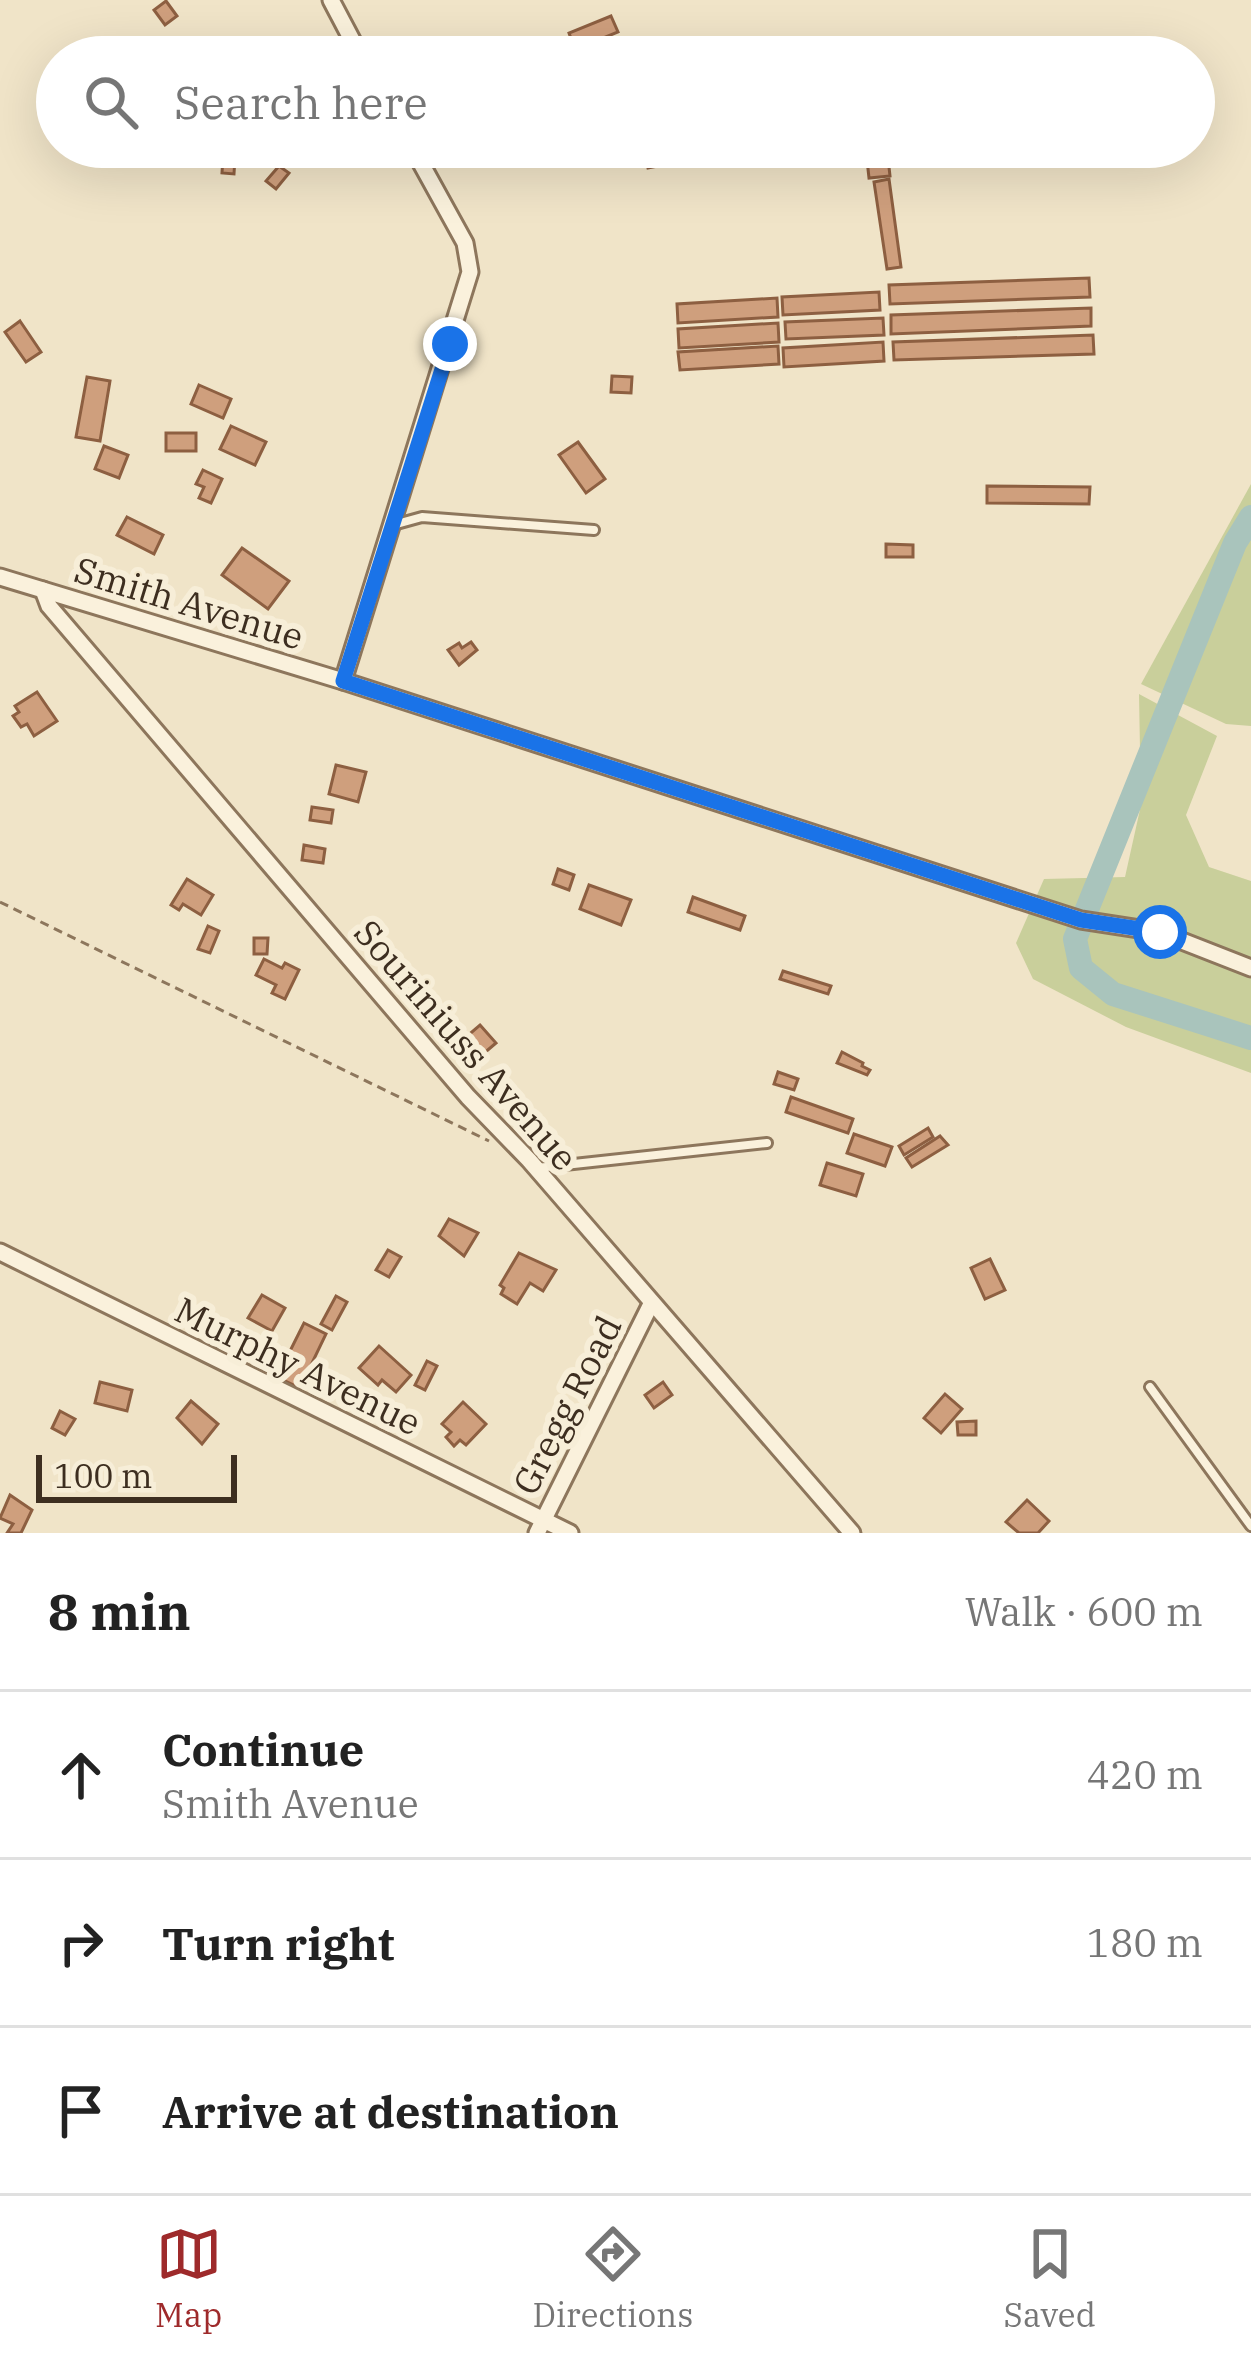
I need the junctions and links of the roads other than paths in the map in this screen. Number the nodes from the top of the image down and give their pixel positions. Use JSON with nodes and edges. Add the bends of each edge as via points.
{"nodes":[{"id":1,"x":331,"y":0,"type":"edge"},
{"id":2,"x":350,"y":36,"type":"edge"},
{"id":3,"x":424,"y":168,"type":"edge"},
{"id":4,"x":392,"y":526,"type":"junction"},
{"id":5,"x":594,"y":530,"type":"dead end"},
{"id":6,"x":0,"y":577,"type":"edge"},
{"id":7,"x":43,"y":590,"type":"junction"},
{"id":8,"x":343,"y":681,"type":"junction"},
{"id":9,"x":1251,"y":968,"type":"edge"},
{"id":10,"x":766,"y":1144,"type":"dead end"},
{"id":11,"x":535,"y":1168,"type":"junction"},
{"id":12,"x":0,"y":1252,"type":"edge"},
{"id":13,"x":651,"y":1304,"type":"junction"},
{"id":14,"x":1150,"y":1387,"type":"dead end"},
{"id":15,"x":1251,"y":1526,"type":"edge"},
{"id":16,"x":540,"y":1527,"type":"edge"},
{"id":17,"x":570,"y":1533,"type":"edge"},
{"id":18,"x":852,"y":1533,"type":"edge"}],
"edges":[{"from":1,"to":2,"type":"street"},
{"from":3,"to":4,"type":"street","via":[[465,243],[470,272]]},
{"from":4,"to":5,"type":"lane","via":[[422,517]]},
{"from":4,"to":8,"type":"street"},
{"from":6,"to":7,"type":"street","name":"Smith Avenue"},
{"from":7,"to":8,"type":"street","name":"Smith Avenue"},
{"from":7,"to":11,"type":"street","name":"Souriniuss Avenue","via":[[80,643]]},
{"from":8,"to":9,"type":"street","name":"Smith Avenue","via":[[1081,920],[1160,932]]},
{"from":10,"to":11,"type":"lane"},
{"from":11,"to":13,"type":"street","name":"Souriniuss Avenue"},
{"from":12,"to":16,"type":"street","name":"Murphy Avenue"},
{"from":13,"to":16,"type":"street","name":"Gregg Road"},
{"from":13,"to":18,"type":"street","name":"Souriniuss Avenue"},
{"from":14,"to":15,"type":"lane"},
{"from":16,"to":17,"type":"street","name":"Murphy Avenue"}]}
